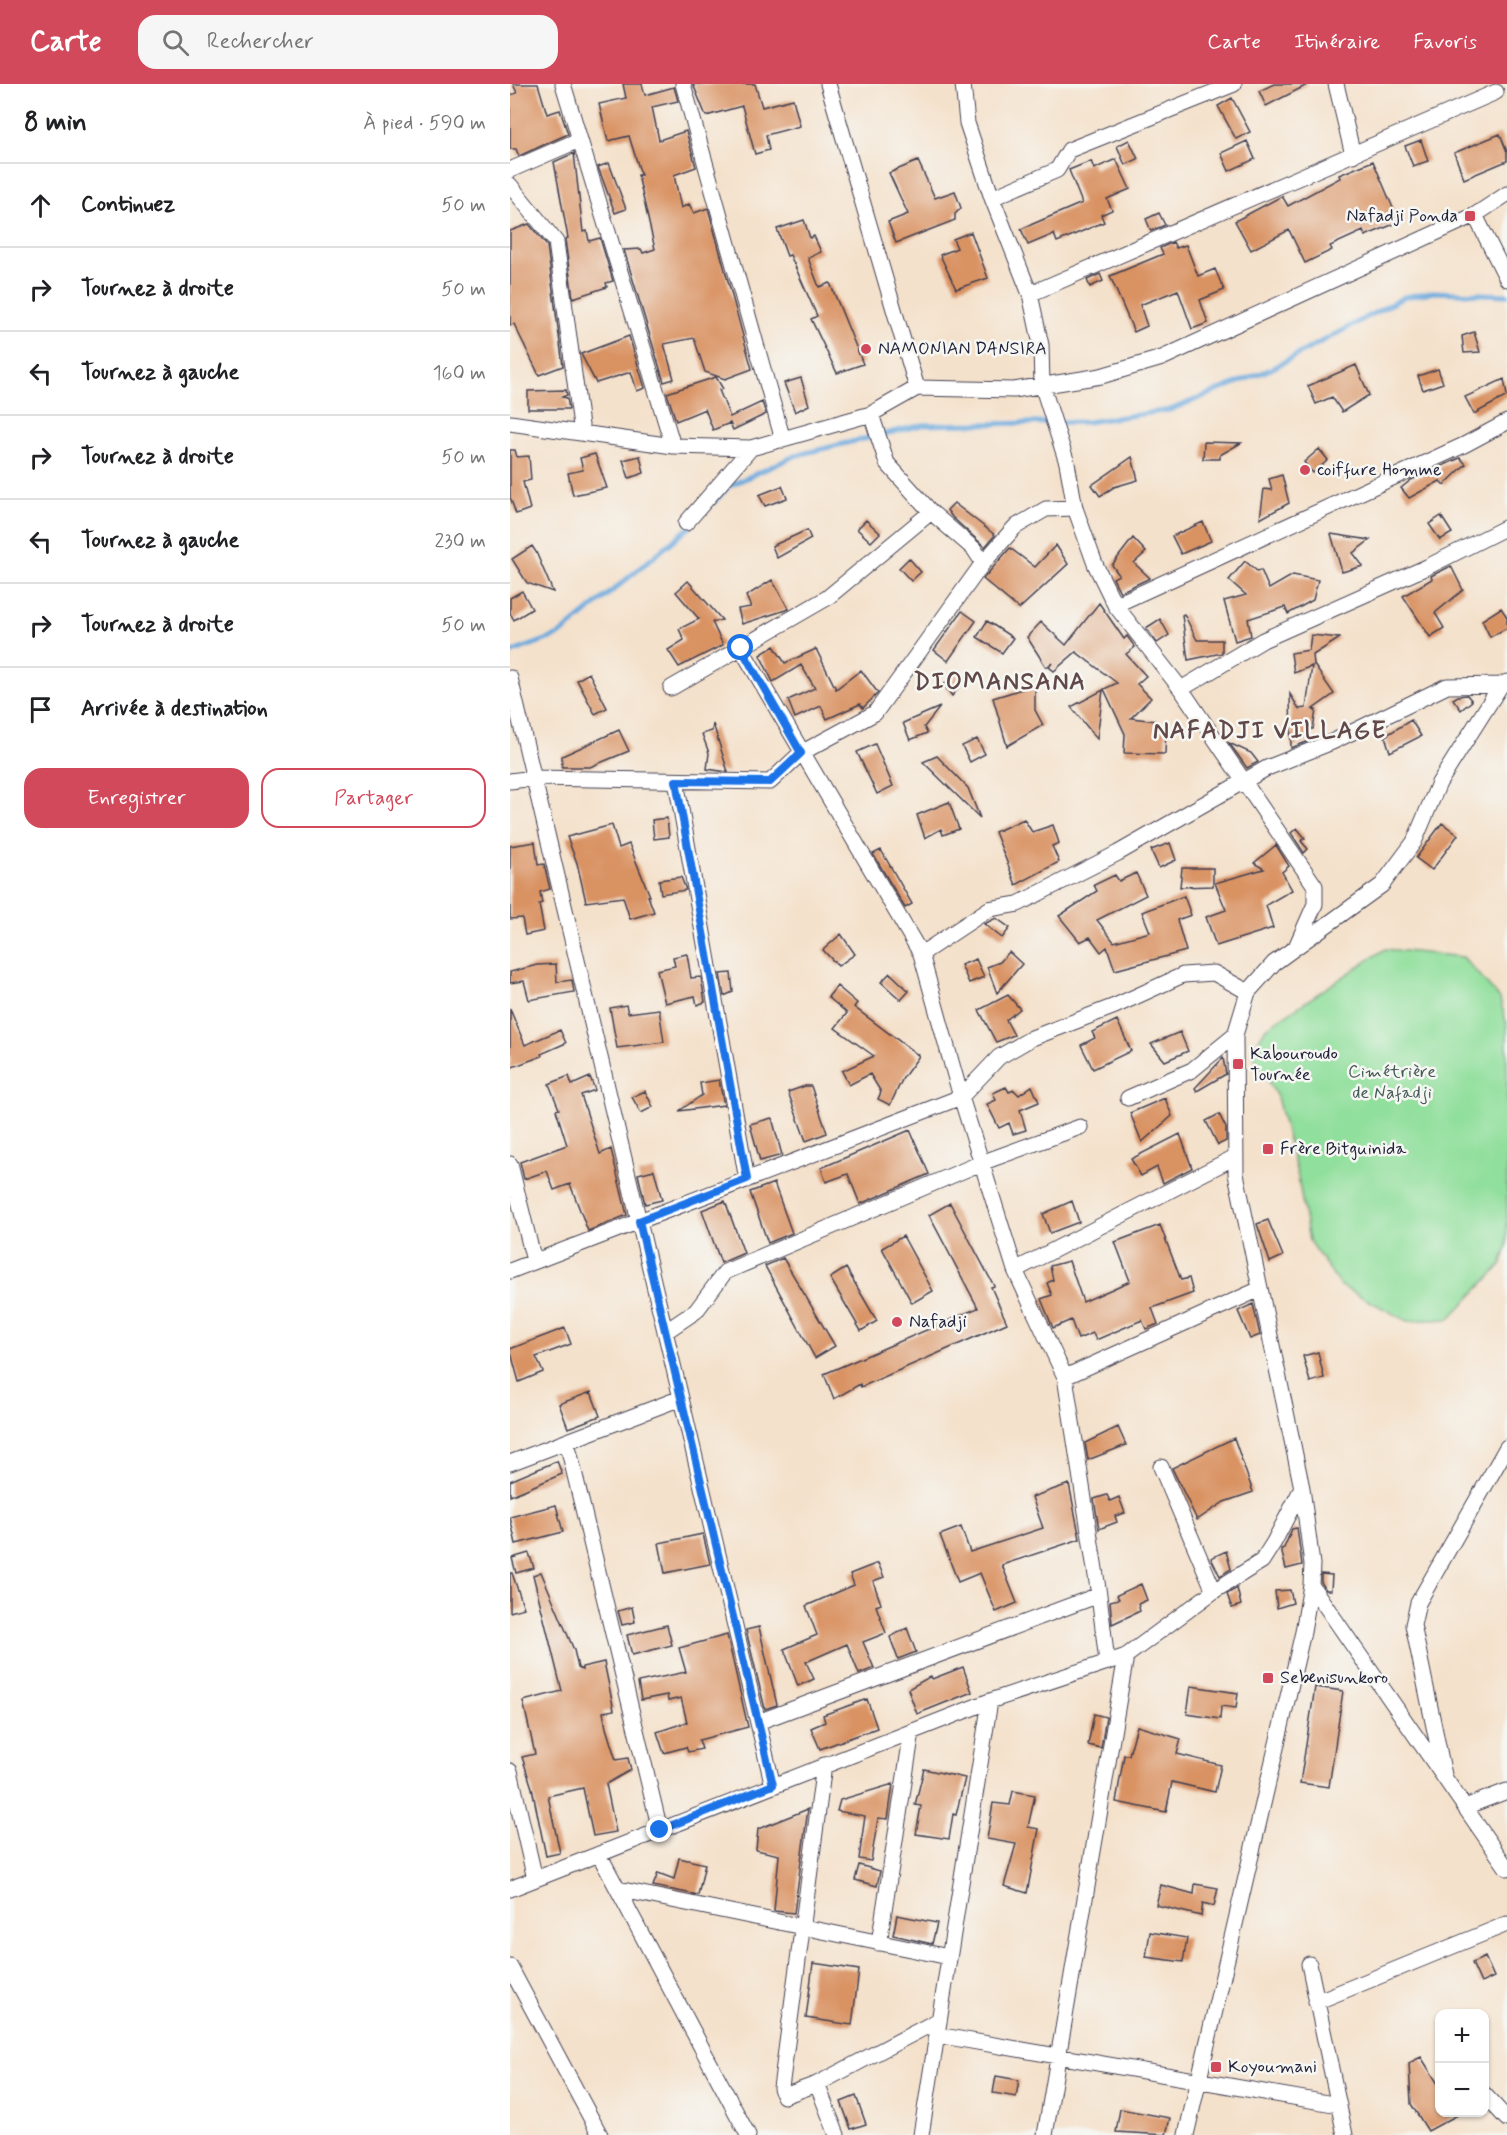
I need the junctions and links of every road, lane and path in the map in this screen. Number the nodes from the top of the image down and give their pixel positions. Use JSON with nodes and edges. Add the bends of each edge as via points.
{"nodes":[{"id":1,"x":563,"y":84,"type":"edge"},
{"id":2,"x":683,"y":84,"type":"edge"},
{"id":3,"x":828,"y":84,"type":"edge"},
{"id":4,"x":963,"y":84,"type":"edge"},
{"id":5,"x":1234,"y":84,"type":"edge"},
{"id":6,"x":1336,"y":84,"type":"edge"},
{"id":7,"x":1496,"y":92,"type":"edge"},
{"id":8,"x":579,"y":140,"type":"junction"},
{"id":9,"x":1353,"y":155,"type":"junction"},
{"id":10,"x":510,"y":170,"type":"edge"},
{"id":11,"x":510,"y":185,"type":"edge"},
{"id":12,"x":1507,"y":194,"type":"edge"},
{"id":13,"x":992,"y":198,"type":"junction"},
{"id":14,"x":1476,"y":215,"type":"junction"},
{"id":15,"x":1507,"y":278,"type":"edge"},
{"id":16,"x":1030,"y":294,"type":"junction"},
{"id":17,"x":1042,"y":385,"type":"junction"},
{"id":18,"x":917,"y":388,"type":"junction"},
{"id":19,"x":871,"y":414,"type":"junction"},
{"id":20,"x":1507,"y":422,"type":"edge"},
{"id":21,"x":510,"y":423,"type":"edge"},
{"id":22,"x":582,"y":433,"type":"junction"},
{"id":23,"x":783,"y":440,"type":"junction"},
{"id":24,"x":673,"y":446,"type":"junction"},
{"id":25,"x":751,"y":448,"type":"junction"},
{"id":26,"x":1075,"y":508,"type":"junction"},
{"id":27,"x":931,"y":512,"type":"junction"},
{"id":28,"x":686,"y":524,"type":"dead end"},
{"id":29,"x":1507,"y":527,"type":"edge"},
{"id":30,"x":983,"y":562,"type":"junction"},
{"id":31,"x":1115,"y":605,"type":"junction"},
{"id":32,"x":741,"y":648,"type":"junction"},
{"id":33,"x":510,"y":678,"type":"edge"},
{"id":34,"x":1504,"y":683,"type":"edge"},
{"id":35,"x":671,"y":688,"type":"dead end"},
{"id":36,"x":1181,"y":689,"type":"junction"},
{"id":37,"x":801,"y":753,"type":"junction"},
{"id":38,"x":534,"y":778,"type":"junction"},
{"id":39,"x":510,"y":781,"type":"edge"},
{"id":40,"x":676,"y":781,"type":"junction"},
{"id":41,"x":1243,"y":784,"type":"junction"},
{"id":42,"x":1296,"y":947,"type":"junction"},
{"id":43,"x":921,"y":954,"type":"junction"},
{"id":44,"x":1248,"y":992,"type":"junction"},
{"id":45,"x":1235,"y":1035,"type":"junction"},
{"id":46,"x":961,"y":1097,"type":"junction"},
{"id":47,"x":1128,"y":1098,"type":"dead end"},
{"id":48,"x":1080,"y":1127,"type":"dead end"},
{"id":49,"x":1235,"y":1157,"type":"junction"},
{"id":50,"x":981,"y":1163,"type":"junction"},
{"id":51,"x":510,"y":1164,"type":"edge"},
{"id":52,"x":747,"y":1179,"type":"junction"},
{"id":53,"x":639,"y":1221,"type":"junction"},
{"id":54,"x":534,"y":1262,"type":"junction"},
{"id":55,"x":1015,"y":1270,"type":"junction"},
{"id":56,"x":510,"y":1271,"type":"edge"},
{"id":57,"x":1260,"y":1289,"type":"junction"},
{"id":58,"x":665,"y":1332,"type":"junction"},
{"id":59,"x":1065,"y":1377,"type":"junction"},
{"id":60,"x":681,"y":1398,"type":"junction"},
{"id":61,"x":567,"y":1442,"type":"junction"},
{"id":62,"x":1507,"y":1447,"type":"edge"},
{"id":63,"x":510,"y":1463,"type":"edge"},
{"id":64,"x":1161,"y":1467,"type":"dead end"},
{"id":65,"x":1302,"y":1488,"type":"junction"},
{"id":66,"x":1311,"y":1585,"type":"junction"},
{"id":67,"x":1214,"y":1591,"type":"junction"},
{"id":68,"x":1099,"y":1595,"type":"junction"},
{"id":69,"x":1126,"y":1656,"type":"junction"},
{"id":70,"x":1107,"y":1662,"type":"junction"},
{"id":71,"x":990,"y":1701,"type":"junction"},
{"id":72,"x":758,"y":1722,"type":"junction"},
{"id":73,"x":912,"y":1731,"type":"junction"},
{"id":74,"x":825,"y":1766,"type":"junction"},
{"id":75,"x":510,"y":1771,"type":"edge"},
{"id":76,"x":1444,"y":1775,"type":"junction"},
{"id":77,"x":773,"y":1785,"type":"junction"},
{"id":78,"x":1507,"y":1791,"type":"edge"},
{"id":79,"x":1465,"y":1807,"type":"junction"},
{"id":80,"x":660,"y":1830,"type":"junction"},
{"id":81,"x":600,"y":1854,"type":"junction"},
{"id":82,"x":1507,"y":1868,"type":"edge"},
{"id":83,"x":535,"y":1879,"type":"junction"},
{"id":84,"x":510,"y":1889,"type":"edge"},
{"id":85,"x":618,"y":1889,"type":"junction"},
{"id":86,"x":1507,"y":1924,"type":"edge"},
{"id":87,"x":803,"y":1927,"type":"junction"},
{"id":88,"x":879,"y":1943,"type":"junction"},
{"id":89,"x":950,"y":1957,"type":"junction"},
{"id":90,"x":1309,"y":1964,"type":"dead end"},
{"id":91,"x":510,"y":1967,"type":"edge"},
{"id":92,"x":1316,"y":2002,"type":"junction"},
{"id":93,"x":938,"y":2028,"type":"junction"},
{"id":94,"x":1058,"y":2056,"type":"junction"},
{"id":95,"x":1197,"y":2080,"type":"junction"},
{"id":96,"x":817,"y":2084,"type":"junction"},
{"id":97,"x":1489,"y":2099,"type":"edge"},
{"id":98,"x":1339,"y":2105,"type":"junction"},
{"id":99,"x":1507,"y":2119,"type":"edge"},
{"id":100,"x":600,"y":2135,"type":"edge"},
{"id":101,"x":748,"y":2135,"type":"edge"},
{"id":102,"x":837,"y":2135,"type":"edge"},
{"id":103,"x":921,"y":2135,"type":"edge"},
{"id":104,"x":1045,"y":2135,"type":"edge"},
{"id":105,"x":1186,"y":2135,"type":"edge"},
{"id":106,"x":1345,"y":2135,"type":"edge"}],
"edges":[{"from":1,"to":8,"type":"street"},
{"from":2,"to":23,"type":"street"},
{"from":3,"to":18,"type":"street"},
{"from":4,"to":13,"type":"street","via":[[967,123]]},
{"from":5,"to":13,"type":"street","via":[[1069,150],[1057,170]]},
{"from":6,"to":9,"type":"street"},
{"from":7,"to":9,"type":"street"},
{"from":8,"to":10,"type":"street"},
{"from":8,"to":24,"type":"street"},
{"from":9,"to":16,"type":"street"},
{"from":11,"to":22,"type":"street","via":[[556,242]]},
{"from":12,"to":14,"type":"street"},
{"from":13,"to":16,"type":"street"},
{"from":14,"to":15,"type":"street"},
{"from":14,"to":17,"type":"street","via":[[1162,358],[1101,376]]},
{"from":16,"to":17,"type":"street","via":[[1041,345]]},
{"from":17,"to":18,"type":"street","via":[[1014,390]]},
{"from":17,"to":26,"type":"street","via":[[1068,463]]},
{"from":18,"to":19,"type":"street"},
{"from":19,"to":23,"type":"street"},
{"from":19,"to":27,"type":"street","via":[[887,463]]},
{"from":20,"to":31,"type":"street"},
{"from":21,"to":22,"type":"street"},
{"from":22,"to":24,"type":"street"},
{"from":23,"to":25,"type":"street"},
{"from":24,"to":25,"type":"street"},
{"from":25,"to":28,"type":"street"},
{"from":26,"to":30,"type":"street","via":[[1046,510],[1015,527]]},
{"from":26,"to":31,"type":"street"},
{"from":27,"to":30,"type":"street","via":[[974,549]]},
{"from":27,"to":32,"type":"street","via":[[827,598]]},
{"from":29,"to":36,"type":"street","via":[[1263,640]]},
{"from":30,"to":37,"type":"street","via":[[875,713]]},
{"from":31,"to":36,"type":"street"},
{"from":32,"to":35,"type":"street"},
{"from":32,"to":37,"type":"street"},
{"from":33,"to":38,"type":"street"},
{"from":34,"to":41,"type":"street","via":[[1447,686],[1267,768]]},
{"from":34,"to":42,"type":"street","via":[[1439,783],[1414,842],[1382,885]]},
{"from":36,"to":41,"type":"street"},
{"from":37,"to":40,"type":"street","via":[[770,782]]},
{"from":37,"to":43,"type":"street"},
{"from":38,"to":39,"type":"street"},
{"from":38,"to":40,"type":"street"},
{"from":38,"to":53,"type":"street"},
{"from":40,"to":52,"type":"street"},
{"from":41,"to":42,"type":"street","via":[[1315,886],[1315,904]]},
{"from":41,"to":43,"type":"street","via":[[1018,904],[989,909]]},
{"from":42,"to":44,"type":"street","via":[[1274,963]]},
{"from":43,"to":46,"type":"street"},
{"from":44,"to":45,"type":"street"},
{"from":44,"to":46,"type":"street","via":[[1214,973],[1183,975],[1032,1038],[999,1057]]},
{"from":45,"to":47,"type":"street","via":[[1192,1070]]},
{"from":45,"to":49,"type":"street"},
{"from":46,"to":50,"type":"street"},
{"from":46,"to":52,"type":"street"},
{"from":48,"to":50,"type":"street"},
{"from":49,"to":55,"type":"street"},
{"from":49,"to":57,"type":"street"},
{"from":50,"to":55,"type":"street"},
{"from":50,"to":58,"type":"street","via":[[724,1272],[696,1311]]},
{"from":51,"to":54,"type":"street"},
{"from":52,"to":53,"type":"street"},
{"from":53,"to":54,"type":"street"},
{"from":53,"to":58,"type":"street"},
{"from":54,"to":56,"type":"street"},
{"from":55,"to":59,"type":"street"},
{"from":57,"to":59,"type":"street"},
{"from":57,"to":65,"type":"street"},
{"from":58,"to":60,"type":"street"},
{"from":59,"to":68,"type":"street"},
{"from":60,"to":61,"type":"street"},
{"from":60,"to":72,"type":"street"},
{"from":61,"to":63,"type":"street"},
{"from":61,"to":80,"type":"street"},
{"from":62,"to":76,"type":"street","via":[[1418,1604],[1413,1625]]},
{"from":64,"to":67,"type":"street"},
{"from":65,"to":66,"type":"street"},
{"from":65,"to":67,"type":"street","via":[[1262,1561]]},
{"from":66,"to":76,"type":"street"},
{"from":66,"to":95,"type":"street"},
{"from":67,"to":69,"type":"street"},
{"from":68,"to":70,"type":"street"},
{"from":68,"to":72,"type":"street"},
{"from":69,"to":70,"type":"street"},
{"from":69,"to":94,"type":"street"},
{"from":70,"to":71,"type":"street"},
{"from":71,"to":73,"type":"street"},
{"from":71,"to":89,"type":"street"},
{"from":72,"to":77,"type":"street"},
{"from":73,"to":74,"type":"street"},
{"from":73,"to":88,"type":"street"},
{"from":74,"to":77,"type":"street"},
{"from":74,"to":87,"type":"street"},
{"from":75,"to":83,"type":"street"},
{"from":76,"to":79,"type":"street"},
{"from":77,"to":80,"type":"street"},
{"from":78,"to":79,"type":"street"},
{"from":79,"to":82,"type":"street"},
{"from":80,"to":81,"type":"street"},
{"from":81,"to":83,"type":"street"},
{"from":81,"to":85,"type":"street"},
{"from":83,"to":84,"type":"street"},
{"from":85,"to":87,"type":"street"},
{"from":85,"to":101,"type":"street"},
{"from":86,"to":92,"type":"street"},
{"from":87,"to":88,"type":"street"},
{"from":87,"to":96,"type":"street","via":[[781,2088],[784,2096]]},
{"from":88,"to":89,"type":"street"},
{"from":89,"to":93,"type":"street"},
{"from":90,"to":92,"type":"street"},
{"from":91,"to":100,"type":"street"},
{"from":92,"to":98,"type":"street"},
{"from":93,"to":94,"type":"street"},
{"from":93,"to":96,"type":"street"},
{"from":93,"to":103,"type":"street"},
{"from":94,"to":95,"type":"street"},
{"from":94,"to":104,"type":"street"},
{"from":95,"to":98,"type":"street"},
{"from":95,"to":105,"type":"street"},
{"from":96,"to":102,"type":"street"},
{"from":97,"to":99,"type":"street"},
{"from":98,"to":106,"type":"street"}]}
